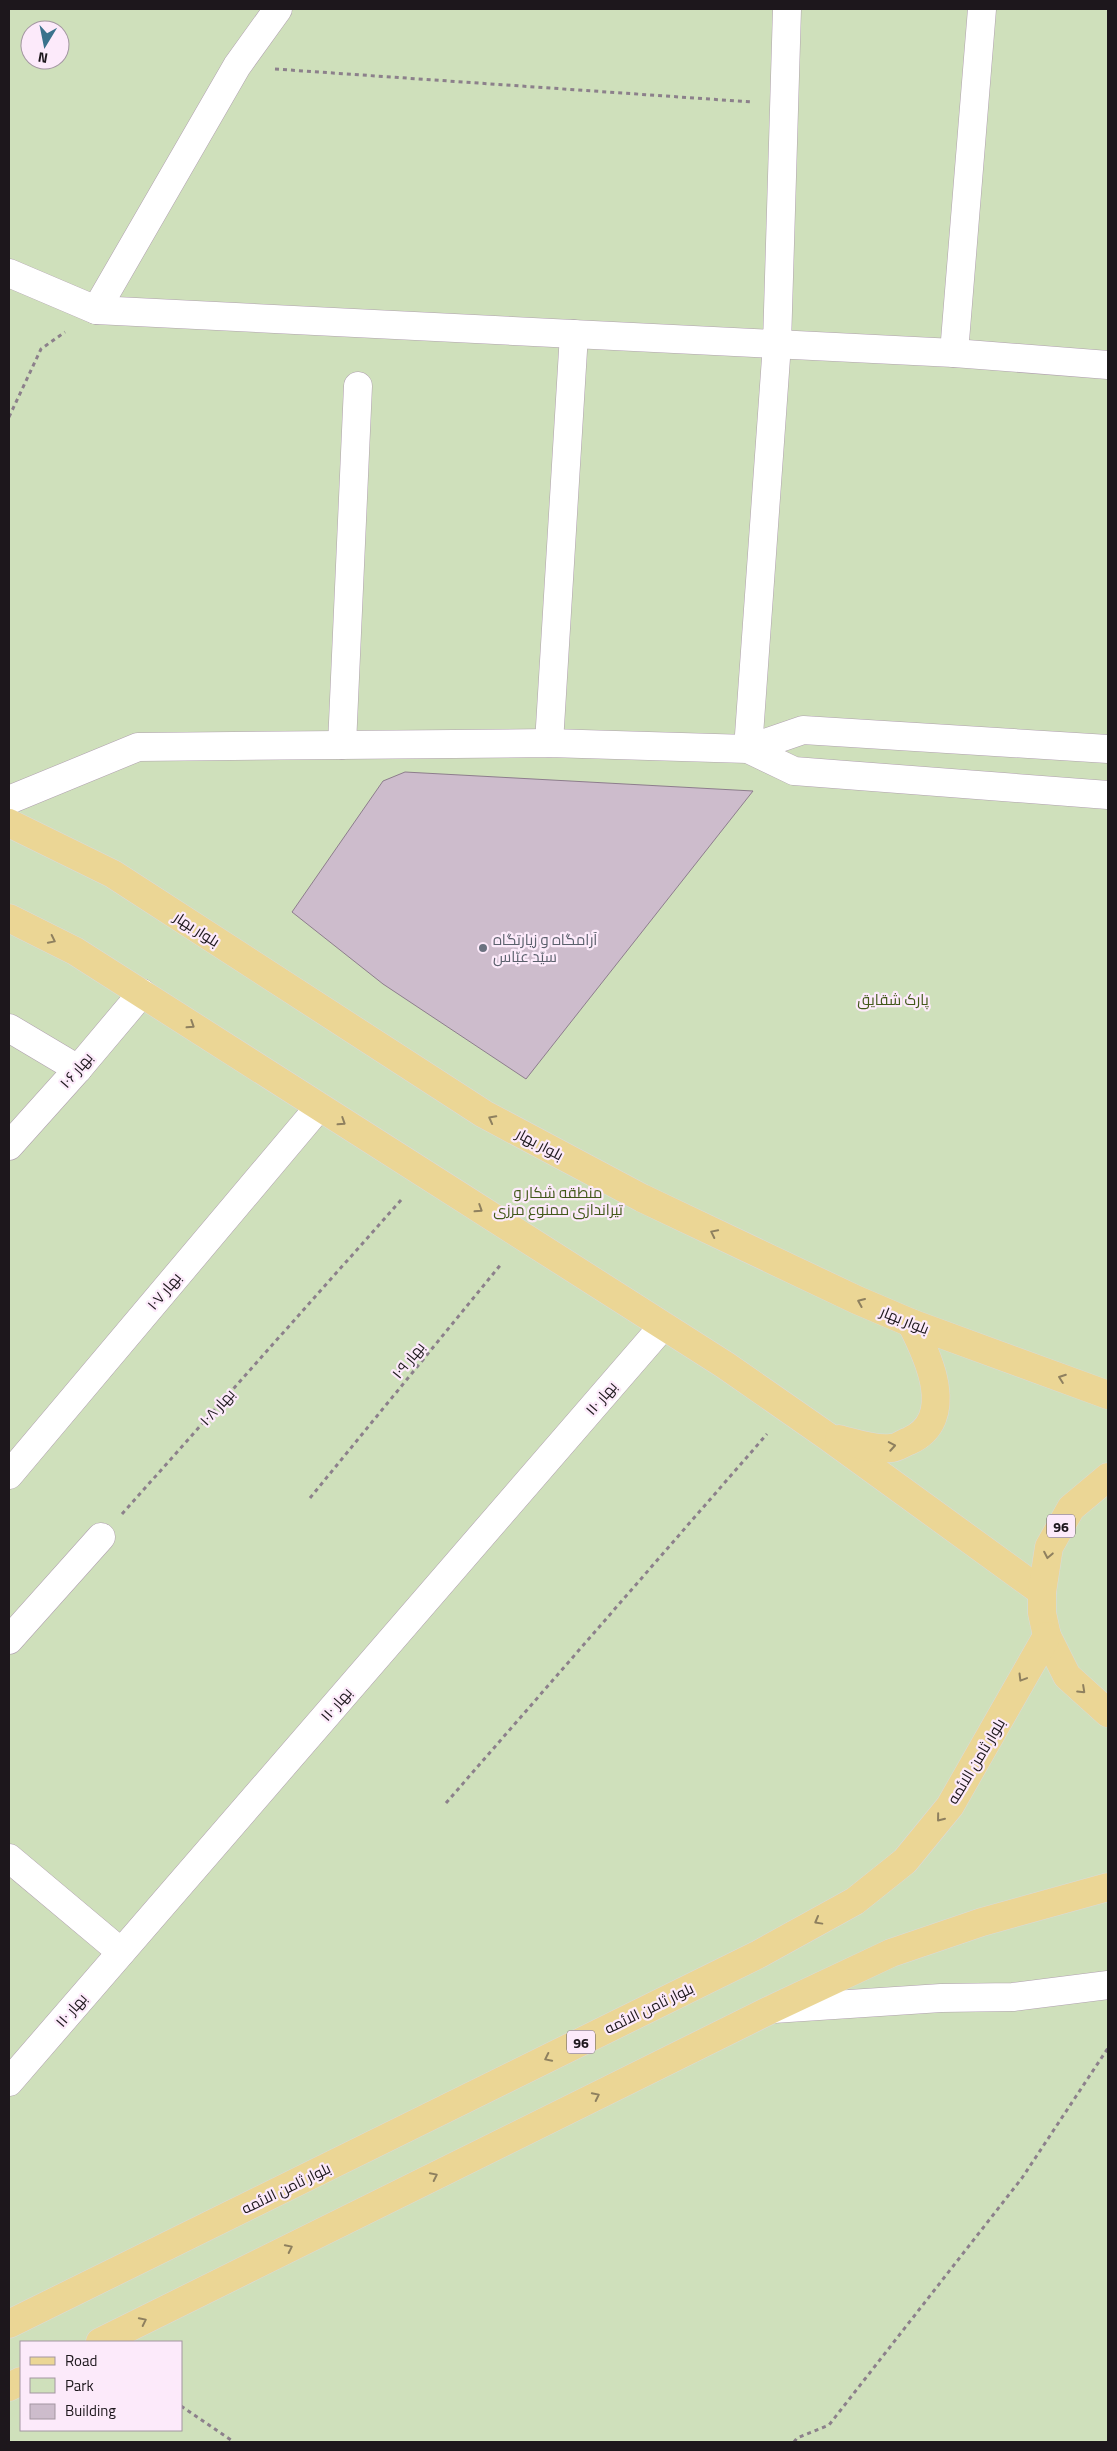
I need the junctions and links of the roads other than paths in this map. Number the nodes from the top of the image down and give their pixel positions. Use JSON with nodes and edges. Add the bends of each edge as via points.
{"nodes":[{"id":1,"x":278,"y":9,"type":"edge"},
{"id":2,"x":787,"y":9,"type":"edge"},
{"id":3,"x":982,"y":9,"type":"edge"},
{"id":4,"x":9,"y":273,"type":"edge"},
{"id":5,"x":96,"y":310,"type":"junction"},
{"id":6,"x":574,"y":334,"type":"junction"},
{"id":7,"x":777,"y":344,"type":"junction"},
{"id":8,"x":954,"y":353,"type":"junction"},
{"id":9,"x":1108,"y":365,"type":"edge"},
{"id":10,"x":358,"y":386,"type":"dead end"},
{"id":11,"x":549,"y":743,"type":"junction"},
{"id":12,"x":342,"y":745,"type":"junction"},
{"id":13,"x":748,"y":749,"type":"junction"},
{"id":14,"x":1108,"y":749,"type":"edge"},
{"id":15,"x":1108,"y":795,"type":"edge"},
{"id":16,"x":9,"y":800,"type":"edge"},
{"id":17,"x":9,"y":823,"type":"edge"},
{"id":18,"x":9,"y":918,"type":"edge"},
{"id":19,"x":142,"y":993,"type":"junction"},
{"id":20,"x":9,"y":1028,"type":"edge"},
{"id":21,"x":78,"y":1070,"type":"junction"},
{"id":22,"x":319,"y":1107,"type":"junction"},
{"id":23,"x":9,"y":1146,"type":"edge"},
{"id":24,"x":911,"y":1323,"type":"junction"},
{"id":25,"x":663,"y":1326,"type":"junction"},
{"id":26,"x":1108,"y":1395,"type":"edge"},
{"id":27,"x":827,"y":1436,"type":"junction"},
{"id":28,"x":9,"y":1475,"type":"edge"},
{"id":29,"x":1108,"y":1476,"type":"edge"},
{"id":30,"x":101,"y":1537,"type":"road end"},
{"id":31,"x":1042,"y":1592,"type":"junction"},
{"id":32,"x":1046,"y":1636,"type":"junction"},
{"id":33,"x":9,"y":1640,"type":"edge"},
{"id":34,"x":1108,"y":1713,"type":"edge"},
{"id":35,"x":9,"y":1858,"type":"edge"},
{"id":36,"x":1108,"y":1887,"type":"edge"},
{"id":37,"x":121,"y":1952,"type":"junction"},
{"id":38,"x":1108,"y":1985,"type":"edge"},
{"id":39,"x":772,"y":2009,"type":"junction"},
{"id":40,"x":9,"y":2082,"type":"edge"},
{"id":41,"x":9,"y":2324,"type":"edge"},
{"id":42,"x":102,"y":2341,"type":"edge"}],
"edges":[{"from":1,"to":5,"type":"street","via":[[237,66]]},
{"from":2,"to":7,"type":"street"},
{"from":3,"to":8,"type":"street"},
{"from":4,"to":5,"type":"street"},
{"from":5,"to":6,"type":"street"},
{"from":6,"to":7,"type":"street"},
{"from":6,"to":11,"type":"street"},
{"from":7,"to":8,"type":"street"},
{"from":7,"to":13,"type":"street"},
{"from":8,"to":9,"type":"street"},
{"from":10,"to":12,"type":"street"},
{"from":11,"to":12,"type":"street"},
{"from":11,"to":13,"type":"street"},
{"from":12,"to":16,"type":"street","via":[[138,747]]},
{"from":13,"to":14,"type":"street","via":[[803,730]]},
{"from":13,"to":15,"type":"street","via":[[794,771]]},
{"from":24,"to":17,"type":"main road","name":"بلوار بهار","one_way":true,"via":[[709,1231],[484,1114],[112,874]]},
{"from":18,"to":19,"type":"main road","one_way":true,"via":[[75,951]]},
{"from":19,"to":21,"type":"street","name":"بهار ۱۰۶"},
{"from":19,"to":22,"type":"main road","one_way":true},
{"from":20,"to":21,"type":"street"},
{"from":21,"to":23,"type":"street","name":"بهار ۱۰۶"},
{"from":22,"to":25,"type":"main road","one_way":true},
{"from":22,"to":28,"type":"street","name":"بهار ۱۰۷"},
{"from":26,"to":24,"type":"main road","name":"بلوار بهار","one_way":true},
{"from":27,"to":24,"type":"main road","one_way":true,"via":[[892,1448],[917,1437],[928,1424],[934,1411],[936,1392],[932,1368]]},
{"from":25,"to":27,"type":"main road"},
{"from":25,"to":37,"type":"street","name":"بهار ۱۱۰"},
{"from":27,"to":31,"type":"main road"},
{"from":29,"to":31,"type":"main road","number":"96","one_way":true,"via":[[1071,1508],[1049,1547]]},
{"from":30,"to":33,"type":"street"},
{"from":31,"to":32,"type":"main road","number":"96"},
{"from":32,"to":34,"type":"main road","number":"96","one_way":true,"via":[[1067,1676]]},
{"from":32,"to":41,"type":"main road","name":"بلوار ثامن الائمه","number":"96","one_way":true,"via":[[950,1806],[905,1861],[855,1901],[759,1954]]},
{"from":35,"to":37,"type":"street"},
{"from":36,"to":39,"type":"main road","via":[[982,1922],[891,1953]]},
{"from":37,"to":40,"type":"street","name":"بهار ۱۱۰"},
{"from":38,"to":39,"type":"street","via":[[1013,1997],[941,1998]]},
{"from":42,"to":39,"type":"main road","one_way":true}]}
